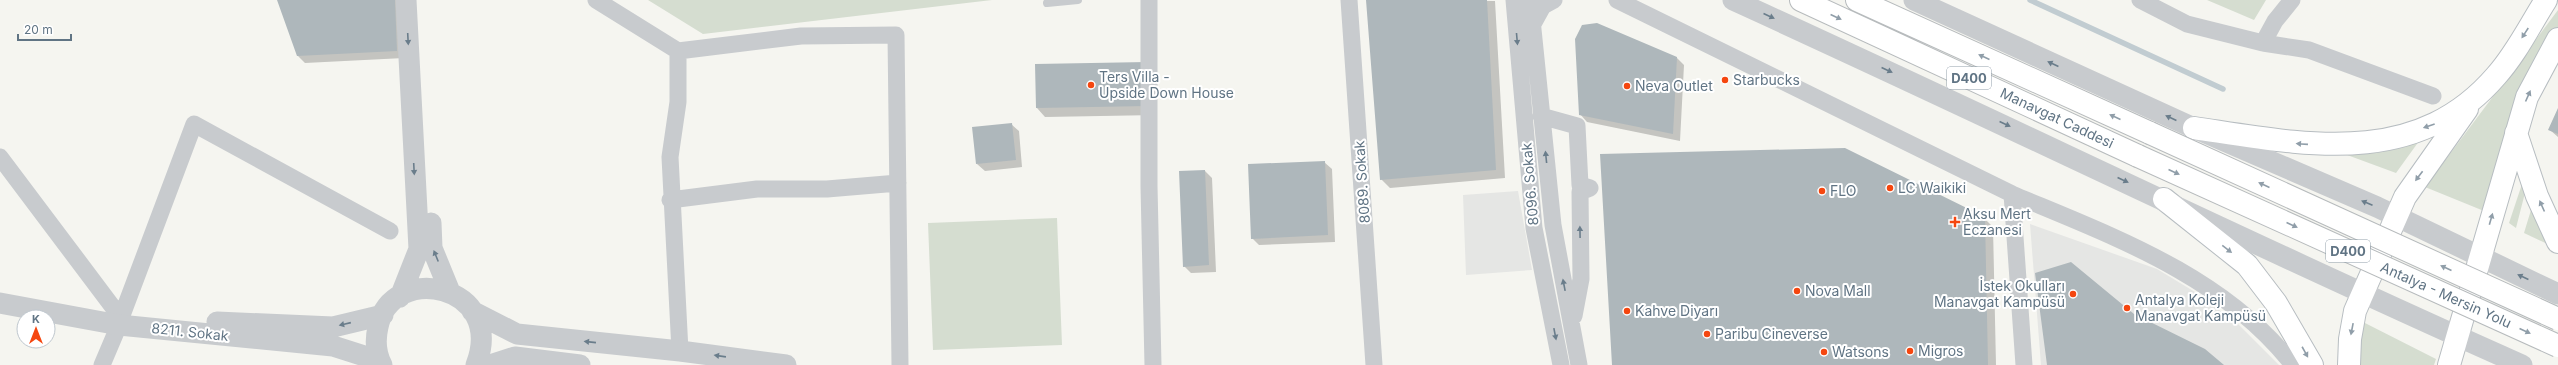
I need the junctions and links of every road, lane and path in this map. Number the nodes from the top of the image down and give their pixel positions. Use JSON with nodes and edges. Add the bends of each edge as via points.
{"nodes":[{"id":1,"x":406,"y":0,"type":"edge"},
{"id":2,"x":419,"y":0,"type":"edge"},
{"id":3,"x":596,"y":0,"type":"edge"},
{"id":4,"x":1078,"y":0,"type":"edge"},
{"id":5,"x":1149,"y":0,"type":"edge"},
{"id":6,"x":1349,"y":0,"type":"edge"},
{"id":7,"x":1514,"y":0,"type":"edge"},
{"id":8,"x":1530,"y":0,"type":"edge"},
{"id":9,"x":1554,"y":0,"type":"edge"},
{"id":10,"x":1617,"y":0,"type":"edge"},
{"id":11,"x":1733,"y":0,"type":"edge"},
{"id":12,"x":1801,"y":0,"type":"edge"},
{"id":13,"x":1857,"y":0,"type":"edge"},
{"id":14,"x":1914,"y":0,"type":"edge"},
{"id":15,"x":2140,"y":0,"type":"edge"},
{"id":16,"x":2292,"y":0,"type":"edge"},
{"id":17,"x":2546,"y":0,"type":"edge"},
{"id":18,"x":1047,"y":3,"type":"dead end"},
{"id":19,"x":1532,"y":26,"type":"junction"},
{"id":20,"x":2558,"y":39,"type":"edge"},
{"id":21,"x":2263,"y":44,"type":"junction"},
{"id":22,"x":678,"y":51,"type":"junction"},
{"id":23,"x":2433,"y":96,"type":"dead end"},
{"id":24,"x":2474,"y":98,"type":"junction"},
{"id":25,"x":1542,"y":116,"type":"junction"},
{"id":26,"x":2194,"y":128,"type":"junction"},
{"id":27,"x":2150,"y":133,"type":"joint"},
{"id":28,"x":2516,"y":133,"type":"junction"},
{"id":29,"x":2138,"y":156,"type":"joint"},
{"id":30,"x":0,"y":157,"type":"edge"},
{"id":31,"x":898,"y":183,"type":"junction"},
{"id":32,"x":2012,"y":194,"type":"junction"},
{"id":33,"x":2164,"y":199,"type":"junction"},
{"id":34,"x":670,"y":200,"type":"junction"},
{"id":35,"x":2397,"y":218,"type":"junction"},
{"id":36,"x":390,"y":232,"type":"dead end"},
{"id":37,"x":2558,"y":242,"type":"edge"},
{"id":38,"x":2480,"y":256,"type":"junction"},
{"id":39,"x":450,"y":292,"type":"junction"},
{"id":40,"x":2362,"y":294,"type":"junction"},
{"id":41,"x":2558,"y":294,"type":"edge"},
{"id":42,"x":400,"y":297,"type":"junction"},
{"id":43,"x":0,"y":303,"type":"edge"},
{"id":44,"x":472,"y":311,"type":"junction"},
{"id":45,"x":383,"y":315,"type":"junction"},
{"id":46,"x":2558,"y":319,"type":"edge"},
{"id":47,"x":120,"y":322,"type":"junction"},
{"id":48,"x":1572,"y":326,"type":"junction"},
{"id":49,"x":2457,"y":337,"type":"junction"},
{"id":50,"x":2558,"y":346,"type":"edge"},
{"id":51,"x":680,"y":351,"type":"junction"},
{"id":52,"x":381,"y":363,"type":"edge"},
{"id":53,"x":102,"y":365,"type":"edge"},
{"id":54,"x":476,"y":365,"type":"edge"},
{"id":55,"x":490,"y":365,"type":"edge"},
{"id":56,"x":580,"y":365,"type":"edge"},
{"id":57,"x":786,"y":365,"type":"edge"},
{"id":58,"x":900,"y":365,"type":"edge"},
{"id":59,"x":1153,"y":365,"type":"edge"},
{"id":60,"x":1374,"y":365,"type":"edge"},
{"id":61,"x":1561,"y":365,"type":"edge"},
{"id":62,"x":1579,"y":365,"type":"edge"},
{"id":63,"x":2024,"y":365,"type":"edge"},
{"id":64,"x":2293,"y":365,"type":"edge"},
{"id":65,"x":2312,"y":365,"type":"edge"},
{"id":66,"x":2349,"y":365,"type":"edge"},
{"id":67,"x":2449,"y":365,"type":"edge"},
{"id":68,"x":2522,"y":365,"type":"edge"}],
"edges":[{"from":1,"to":42,"type":"street","one_way":true,"via":[[419,249]]},
{"from":39,"to":2,"type":"street","one_way":true,"via":[[432,248]]},
{"from":3,"to":22,"type":"street"},
{"from":4,"to":18,"type":"lane"},
{"from":5,"to":59,"type":"street","via":[[1149,186]]},
{"from":6,"to":60,"type":"street","name":"8089. Sokak"},
{"from":7,"to":61,"type":"street","name":"8096. Sokak","one_way":true,"via":[[1534,228]]},
{"from":8,"to":19,"type":"street","name":"8096. Sokak"},
{"from":9,"to":19,"type":"street","via":[[1543,6]]},
{"from":10,"to":32,"type":"street"},
{"from":11,"to":33,"type":"street","one_way":true},
{"from":12,"to":29,"type":"main road","name":"Manavgat Caddesi","number":"D400","one_way":true},
{"from":27,"to":13,"type":"main road","name":"Manavgat Caddesi","number":"D400","one_way":true},
{"from":26,"to":14,"type":"street","one_way":true},
{"from":15,"to":21,"type":"street","via":[[2187,24]]},
{"from":16,"to":21,"type":"street","via":[[2275,21]]},
{"from":17,"to":24,"type":"main road","one_way":true,"via":[[2497,75]]},
{"from":19,"to":25,"type":"street","name":"8096. Sokak"},
{"from":28,"to":20,"type":"main road","one_way":true,"via":[[2527,97]]},
{"from":21,"to":23,"type":"street","via":[[2309,50]]},
{"from":22,"to":31,"type":"street","via":[[801,36],[896,35]]},
{"from":22,"to":34,"type":"street","via":[[678,102],[670,157]]},
{"from":24,"to":26,"type":"main road","one_way":true,"via":[[2448,119],[2383,141],[2356,144],[2292,143]]},
{"from":24,"to":35,"type":"main road","one_way":true,"via":[[2405,197]]},
{"from":48,"to":25,"type":"street","name":"8096. Sokak","one_way":true,"via":[[1553,225]]},
{"from":48,"to":25,"type":"street","one_way":true,"via":[[1581,279],[1580,192],[1590,188],[1580,185],[1577,126]]},
{"from":35,"to":26,"type":"street","one_way":true},
{"from":46,"to":27,"type":"main road","name":"Antalya - Mersin Yolu","number":"D400","one_way":true,"bridge":true},
{"from":37,"to":28,"type":"main road","one_way":true,"via":[[2537,196]]},
{"from":38,"to":28,"type":"main road","one_way":true},
{"from":29,"to":50,"type":"main road","name":"Antalya - Mersin Yolu","number":"D400","one_way":true,"bridge":true},
{"from":30,"to":47,"type":"street"},
{"from":31,"to":34,"type":"street","via":[[827,189],[757,189]]},
{"from":31,"to":58,"type":"street"},
{"from":32,"to":63,"type":"street"},
{"from":32,"to":64,"type":"street","via":[[2156,258],[2200,282],[2242,314]]},
{"from":33,"to":40,"type":"street"},
{"from":33,"to":65,"type":"main road","one_way":true,"via":[[2247,265],[2276,303]]},
{"from":34,"to":51,"type":"street"},
{"from":35,"to":38,"type":"street"},
{"from":35,"to":40,"type":"main road"},
{"from":36,"to":47,"type":"street","via":[[194,124]]},
{"from":41,"to":38,"type":"street","one_way":true},
{"from":38,"to":49,"type":"main road"},
{"from":39,"to":42,"type":"street","via":[[437,288],[421,288]]},
{"from":39,"to":44,"type":"street","via":[[466,303]]},
{"from":40,"to":49,"type":"street"},
{"from":40,"to":66,"type":"main road","one_way":true,"via":[[2354,318]]},
{"from":42,"to":45,"type":"street","via":[[389,305]]},
{"from":43,"to":47,"type":"street","name":"8211. Sokak"},
{"from":51,"to":44,"type":"street","one_way":true,"via":[[517,334]]},
{"from":44,"to":54,"type":"street","via":[[481,332],[481,349]]},
{"from":45,"to":47,"type":"street","one_way":true,"via":[[333,326]]},
{"from":45,"to":52,"type":"street","via":[[375,339]]},
{"from":47,"to":52,"type":"street","name":"8211. Sokak","via":[[333,346]]},
{"from":47,"to":53,"type":"street"},
{"from":48,"to":62,"type":"street","name":"8096. Sokak"},
{"from":49,"to":67,"type":"main road"},
{"from":49,"to":68,"type":"street"},
{"from":57,"to":51,"type":"street","one_way":true},
{"from":55,"to":56,"type":"street","via":[[515,357]]}]}
